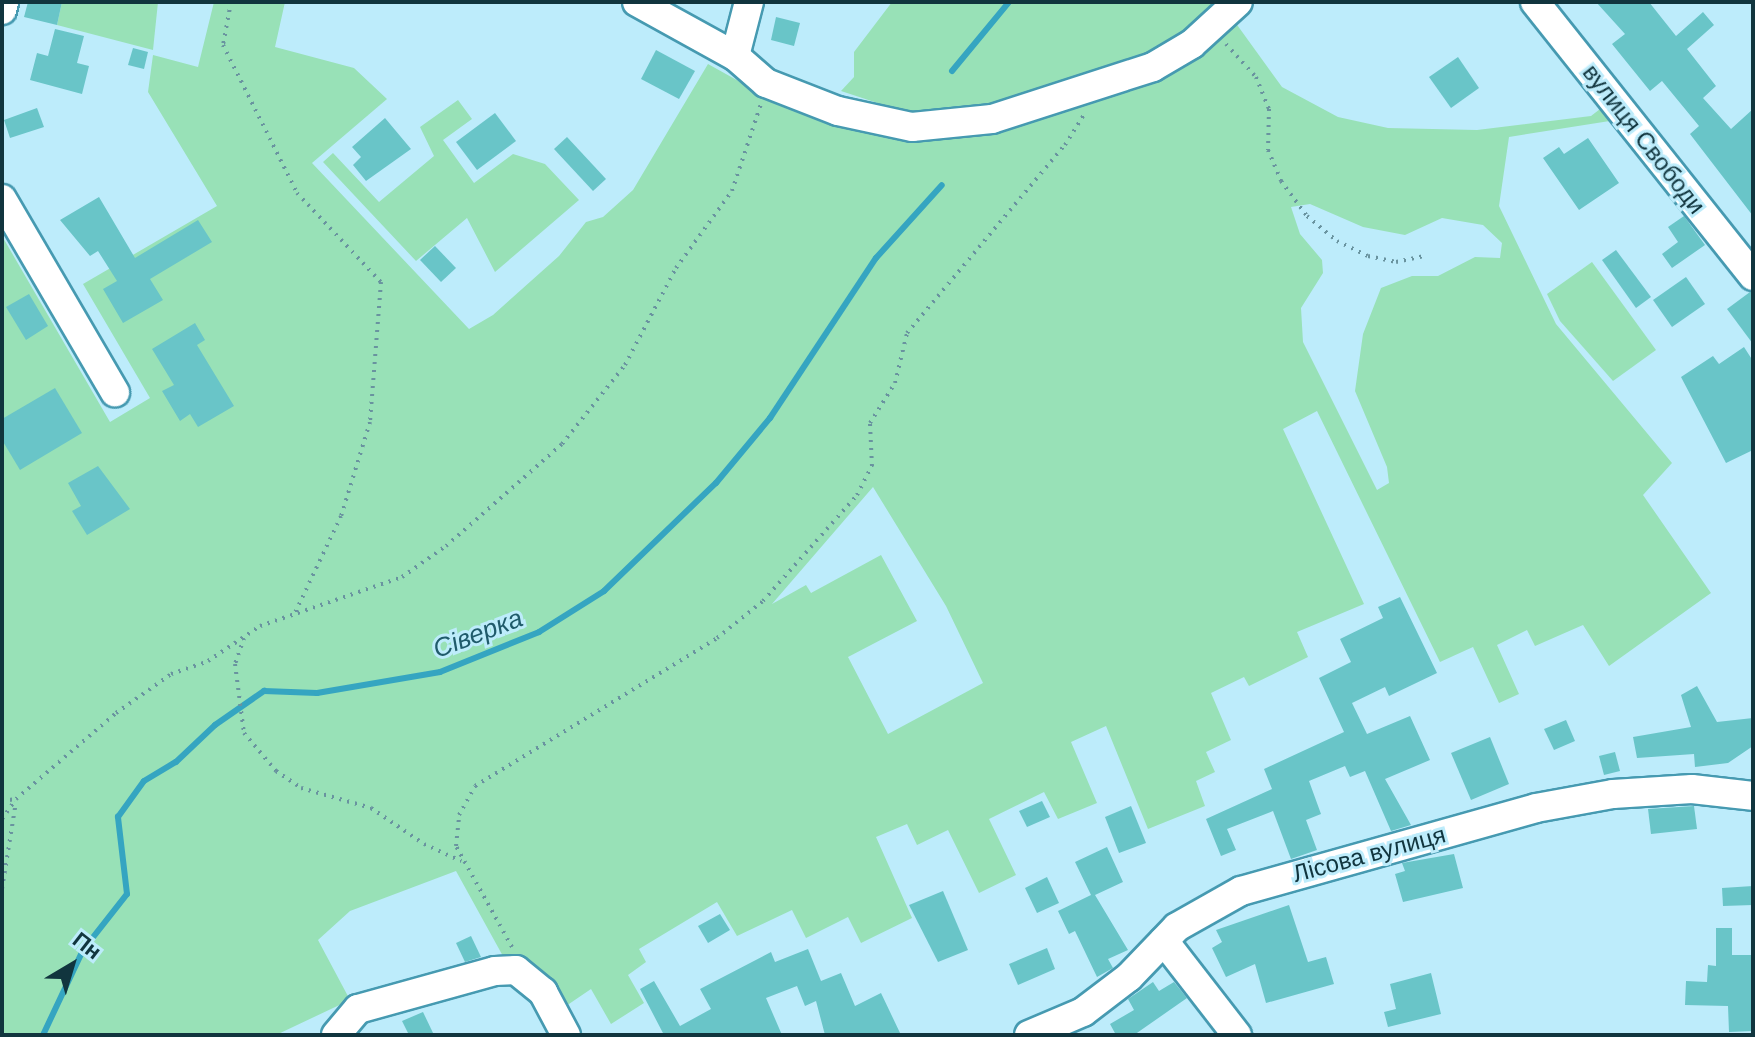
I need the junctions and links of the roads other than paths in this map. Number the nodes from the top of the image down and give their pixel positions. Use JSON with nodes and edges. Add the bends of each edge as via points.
{"nodes":[{"id":1,"x":4,"y":2,"type":"edge"},
{"id":2,"x":637,"y":2,"type":"edge"},
{"id":3,"x":749,"y":2,"type":"edge"},
{"id":4,"x":1238,"y":2,"type":"edge"},
{"id":5,"x":1535,"y":2,"type":"edge"},
{"id":6,"x":2,"y":10,"type":"edge"},
{"id":7,"x":735,"y":56,"type":"junction"},
{"id":8,"x":2,"y":199,"type":"edge"},
{"id":9,"x":1753,"y":276,"type":"edge"},
{"id":10,"x":115,"y":392,"type":"dead end"},
{"id":11,"x":1753,"y":796,"type":"edge"},
{"id":12,"x":1164,"y":941,"type":"junction"},
{"id":13,"x":336,"y":1035,"type":"edge"},
{"id":14,"x":566,"y":1035,"type":"edge"},
{"id":15,"x":1029,"y":1035,"type":"edge"},
{"id":16,"x":1237,"y":1035,"type":"edge"}],
"edges":[{"from":1,"to":6,"type":"street"},
{"from":2,"to":7,"type":"street"},
{"from":3,"to":7,"type":"street"},
{"from":4,"to":7,"type":"street","via":[[1153,67],[992,119],[912,127],[838,111],[766,83]]},
{"from":5,"to":9,"type":"street","name":"вулиця Свободи"},
{"from":8,"to":10,"type":"street"},
{"from":11,"to":12,"type":"street","name":"Лісова вулиця","via":[[1692,789],[1613,794],[1536,808],[1241,891],[1200,911]]},
{"from":12,"to":15,"type":"street","name":"Лісова вулиця","via":[[1083,1012]]},
{"from":12,"to":16,"type":"street"},
{"from":13,"to":14,"type":"street","via":[[358,1009],[495,971],[528,975]]}]}
